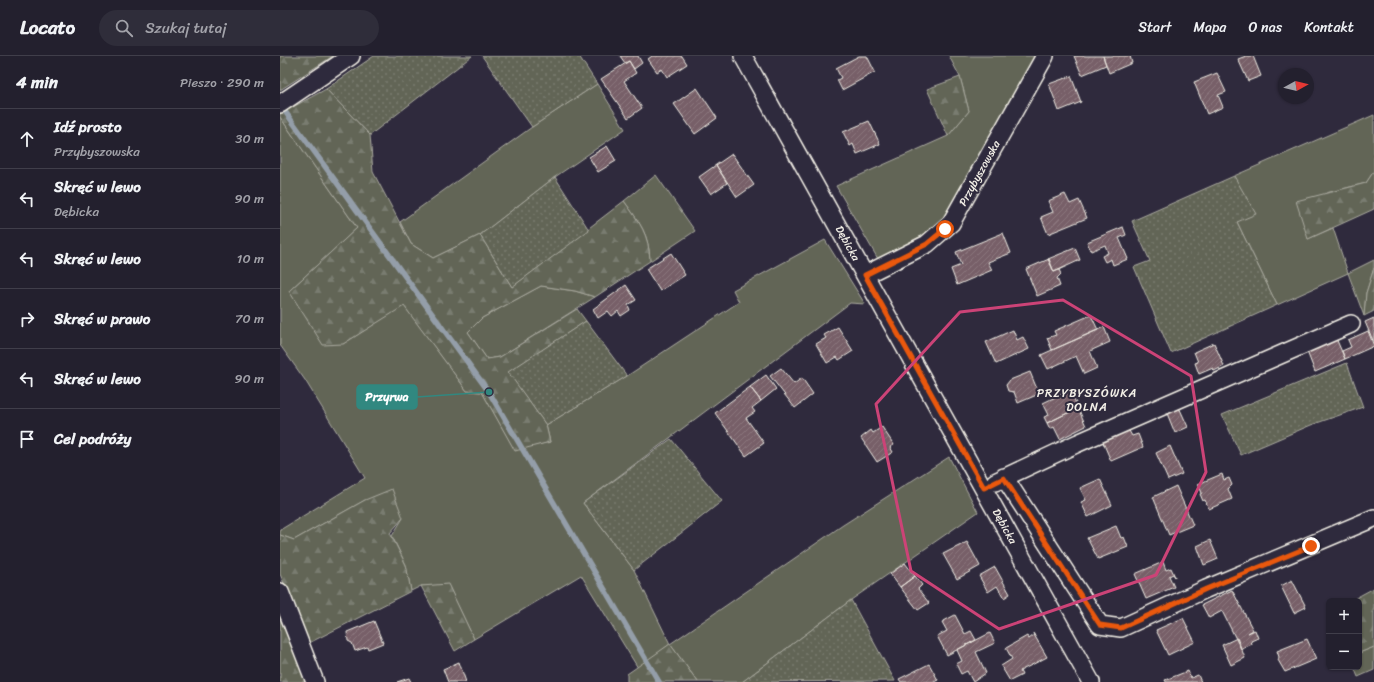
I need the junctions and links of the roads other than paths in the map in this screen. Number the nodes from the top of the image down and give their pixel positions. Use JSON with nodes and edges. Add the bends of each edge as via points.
{"nodes":[{"id":1,"x":350,"y":56,"type":"edge"},
{"id":2,"x":743,"y":56,"type":"edge"},
{"id":3,"x":1045,"y":56,"type":"edge"},
{"id":4,"x":284,"y":101,"type":"edge"},
{"id":5,"x":865,"y":275,"type":"junction"},
{"id":6,"x":1351,"y":324,"type":"dead end"},
{"id":7,"x":1004,"y":478,"type":"junction"},
{"id":8,"x":984,"y":488,"type":"junction"},
{"id":9,"x":1374,"y":518,"type":"edge"},
{"id":10,"x":280,"y":592,"type":"edge"},
{"id":11,"x":315,"y":682,"type":"edge"},
{"id":12,"x":1092,"y":682,"type":"edge"}],
"edges":[{"from":1,"to":4,"type":"street"},
{"from":2,"to":5,"type":"street","name":"Dębicka"},
{"from":3,"to":5,"type":"street","name":"Przybyszowska","via":[[951,223],[927,244]]},
{"from":5,"to":8,"type":"street","name":"Dębicka"},
{"from":6,"to":7,"type":"street"},
{"from":7,"to":8,"type":"street"},
{"from":7,"to":9,"type":"street","via":[[1100,625],[1121,628]]},
{"from":8,"to":12,"type":"street","name":"Dębicka"},
{"from":10,"to":11,"type":"street"}]}
